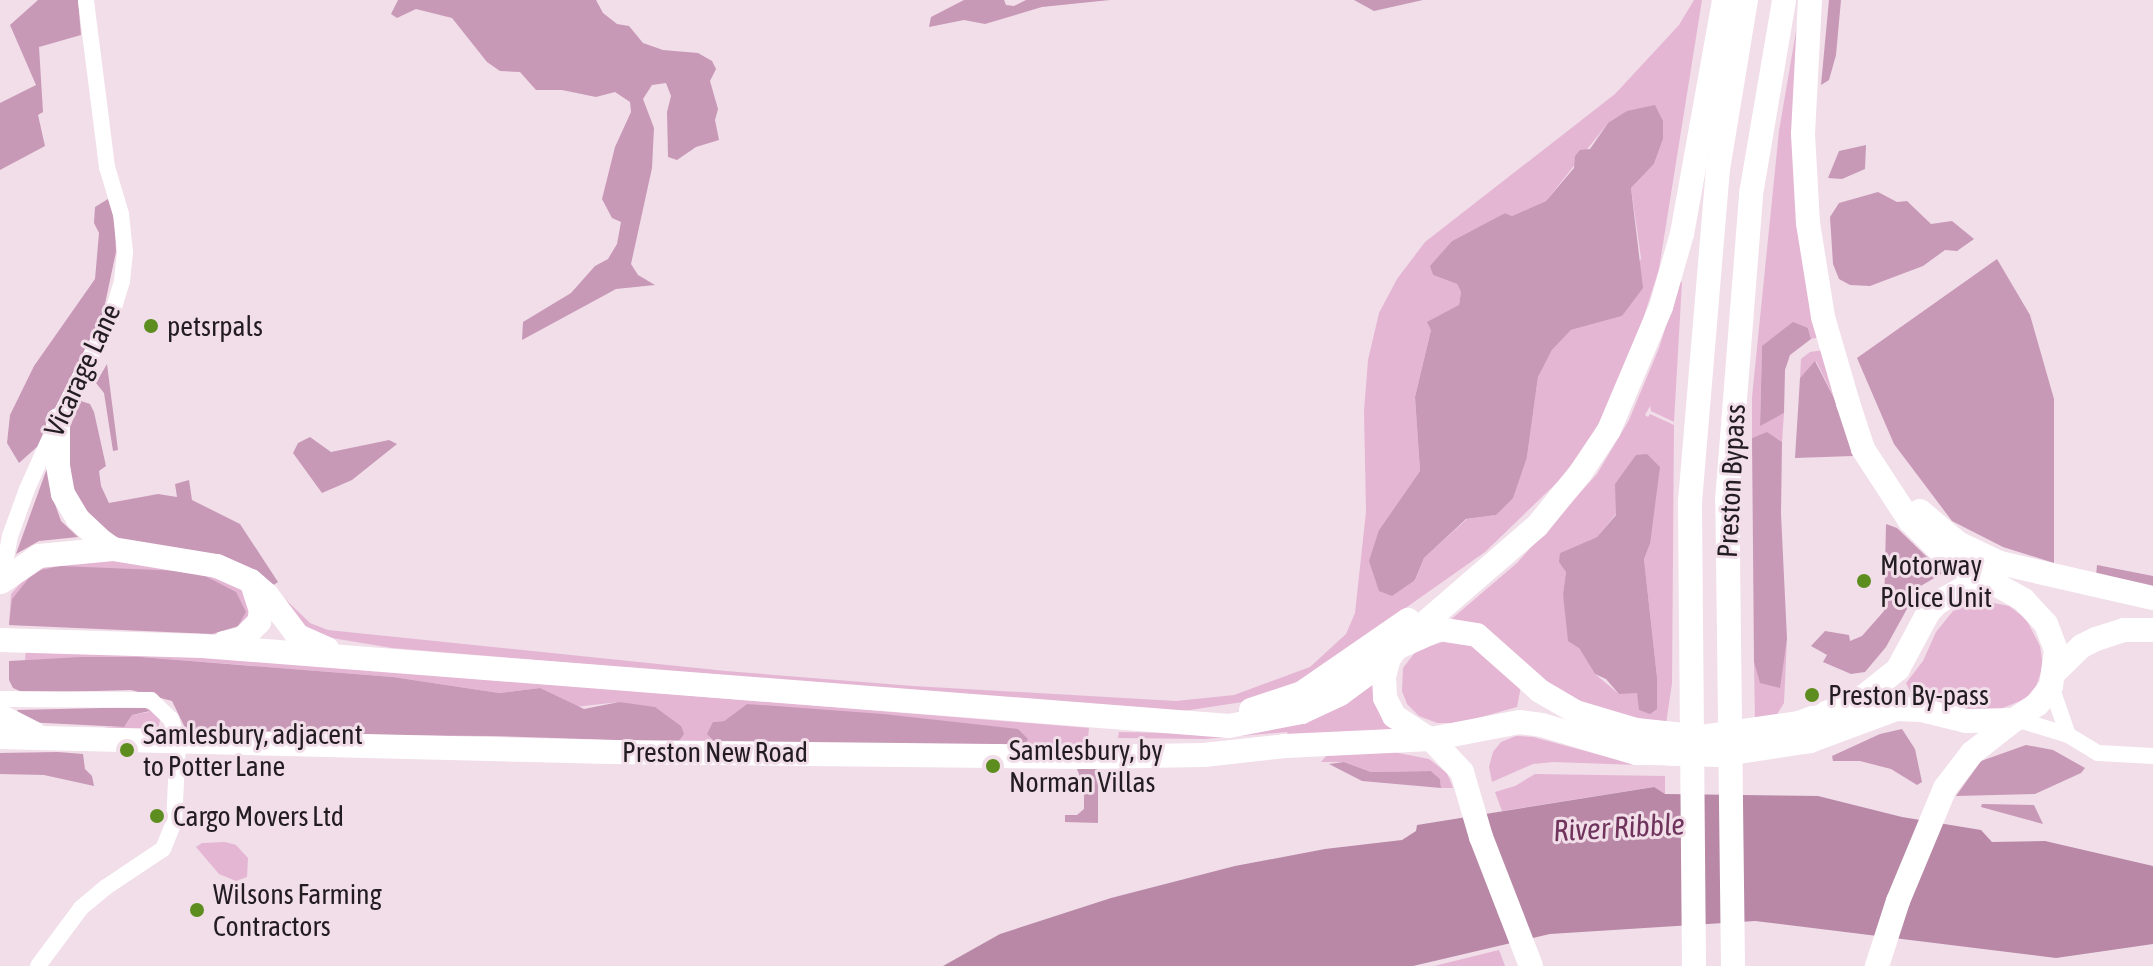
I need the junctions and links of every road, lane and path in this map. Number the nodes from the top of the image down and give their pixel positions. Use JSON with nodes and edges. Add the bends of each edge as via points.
{"nodes":[{"id":1,"x":86,"y":0,"type":"edge"},
{"id":2,"x":1724,"y":0,"type":"edge"},
{"id":3,"x":1746,"y":0,"type":"edge"},
{"id":4,"x":1784,"y":0,"type":"edge"},
{"id":5,"x":1810,"y":0,"type":"edge"},
{"id":6,"x":1848,"y":403,"type":"junction"},
{"id":7,"x":58,"y":420,"type":"junction"},
{"id":8,"x":113,"y":549,"type":"junction"},
{"id":9,"x":1504,"y":557,"type":"junction"},
{"id":10,"x":251,"y":581,"type":"junction"},
{"id":11,"x":1,"y":582,"type":"edge"},
{"id":12,"x":1993,"y":584,"type":"junction"},
{"id":13,"x":0,"y":592,"type":"edge"},
{"id":14,"x":2153,"y":598,"type":"edge"},
{"id":15,"x":2153,"y":606,"type":"edge"},
{"id":16,"x":2153,"y":630,"type":"edge"},
{"id":17,"x":7,"y":640,"type":"edge"},
{"id":18,"x":202,"y":646,"type":"junction"},
{"id":19,"x":1393,"y":653,"type":"junction"},
{"id":20,"x":368,"y":659,"type":"junction"},
{"id":21,"x":2053,"y":678,"type":"junction"},
{"id":22,"x":0,"y":699,"type":"edge"},
{"id":23,"x":0,"y":716,"type":"edge"},
{"id":24,"x":2015,"y":720,"type":"junction"},
{"id":25,"x":1182,"y":724,"type":"junction"},
{"id":26,"x":2068,"y":735,"type":"junction"},
{"id":27,"x":0,"y":737,"type":"edge"},
{"id":28,"x":44,"y":737,"type":"junction"},
{"id":29,"x":1430,"y":739,"type":"junction"},
{"id":30,"x":178,"y":741,"type":"junction"},
{"id":31,"x":2153,"y":756,"type":"edge"},
{"id":32,"x":1733,"y":965,"type":"edge"},
{"id":33,"x":38,"y":966,"type":"edge"},
{"id":34,"x":1531,"y":966,"type":"edge"},
{"id":35,"x":1694,"y":966,"type":"edge"},
{"id":36,"x":1877,"y":966,"type":"edge"}],
"edges":[{"from":1,"to":7,"type":"street","name":"Vicarage Lane","via":[[100,123],[125,252],[112,314]]},
{"from":2,"to":9,"type":"highway","via":[[1682,234],[1635,377],[1581,472]]},
{"from":3,"to":35,"type":"highway","name":"Preston Bypass","via":[[1718,169],[1692,486]]},
{"from":4,"to":32,"type":"highway","name":"Preston Bypass","via":[[1751,194],[1727,501]]},
{"from":5,"to":6,"type":"highway","via":[[1803,134],[1808,223],[1823,317]]},
{"from":6,"to":12,"type":"highway","via":[[1863,449],[1910,521],[1946,557]]},
{"from":6,"to":14,"type":"highway","via":[[1912,503],[1958,543],[2000,563]]},
{"from":7,"to":8,"type":"highway","via":[[63,494],[78,519]]},
{"from":7,"to":11,"type":"street","name":"Vicarage Lane","via":[[10,536]]},
{"from":8,"to":10,"type":"highway","via":[[217,566]]},
{"from":8,"to":11,"type":"highway","via":[[39,556]]},
{"from":9,"to":19,"type":"highway"},
{"from":9,"to":25,"type":"highway","via":[[1302,693]]},
{"from":10,"to":18,"type":"highway","via":[[261,611],[253,632]]},
{"from":10,"to":20,"type":"highway","via":[[298,636],[324,649]]},
{"from":11,"to":13,"type":"street","name":"Vicarage Lane"},
{"from":12,"to":15,"type":"highway","via":[[2040,586]]},
{"from":12,"to":19,"type":"highway","via":[[1964,588],[1937,603],[1898,669],[1858,701],[1799,723],[1725,736],[1636,730],[1585,716],[1540,691],[1489,643],[1464,631],[1439,629]]},
{"from":12,"to":21,"type":"highway","via":[[2024,600],[2046,624],[2056,650]]},
{"from":16,"to":21,"type":"highway","via":[[2124,630],[2096,639],[2082,646]]},
{"from":17,"to":18,"type":"highway","name":"Preston New Road"},
{"from":18,"to":20,"type":"highway","name":"Preston New Road"},
{"from":19,"to":25,"type":"highway","name":"Preston New Road","via":[[1340,694],[1302,712],[1229,726]]},
{"from":19,"to":29,"type":"highway","via":[[1383,686],[1389,708],[1402,724]]},
{"from":20,"to":25,"type":"highway","name":"Preston New Road"},
{"from":21,"to":24,"type":"highway","via":[[2038,704]]},
{"from":21,"to":26,"type":"street"},
{"from":22,"to":30,"type":"street","via":[[151,700],[171,719]]},
{"from":23,"to":28,"type":"highway"},
{"from":24,"to":26,"type":"street"},
{"from":24,"to":29,"type":"highway","name":"Preston New Road","via":[[1982,722],[1896,709],[1810,741],[1719,755],[1636,753],[1529,722]]},
{"from":24,"to":36,"type":"highway","via":[[1981,744],[1954,774],[1917,851]]},
{"from":26,"to":31,"type":"street","via":[[2098,753]]},
{"from":27,"to":28,"type":"highway","name":"Preston New Road"},
{"from":28,"to":30,"type":"highway","name":"Preston New Road"},
{"from":29,"to":30,"type":"highway","name":"Preston New Road","via":[[1204,755],[1087,757]]},
{"from":29,"to":34,"type":"highway","via":[[1457,766],[1467,785],[1481,837]]},
{"from":30,"to":33,"type":"street","via":[[174,822],[163,849],[81,908]]}]}
